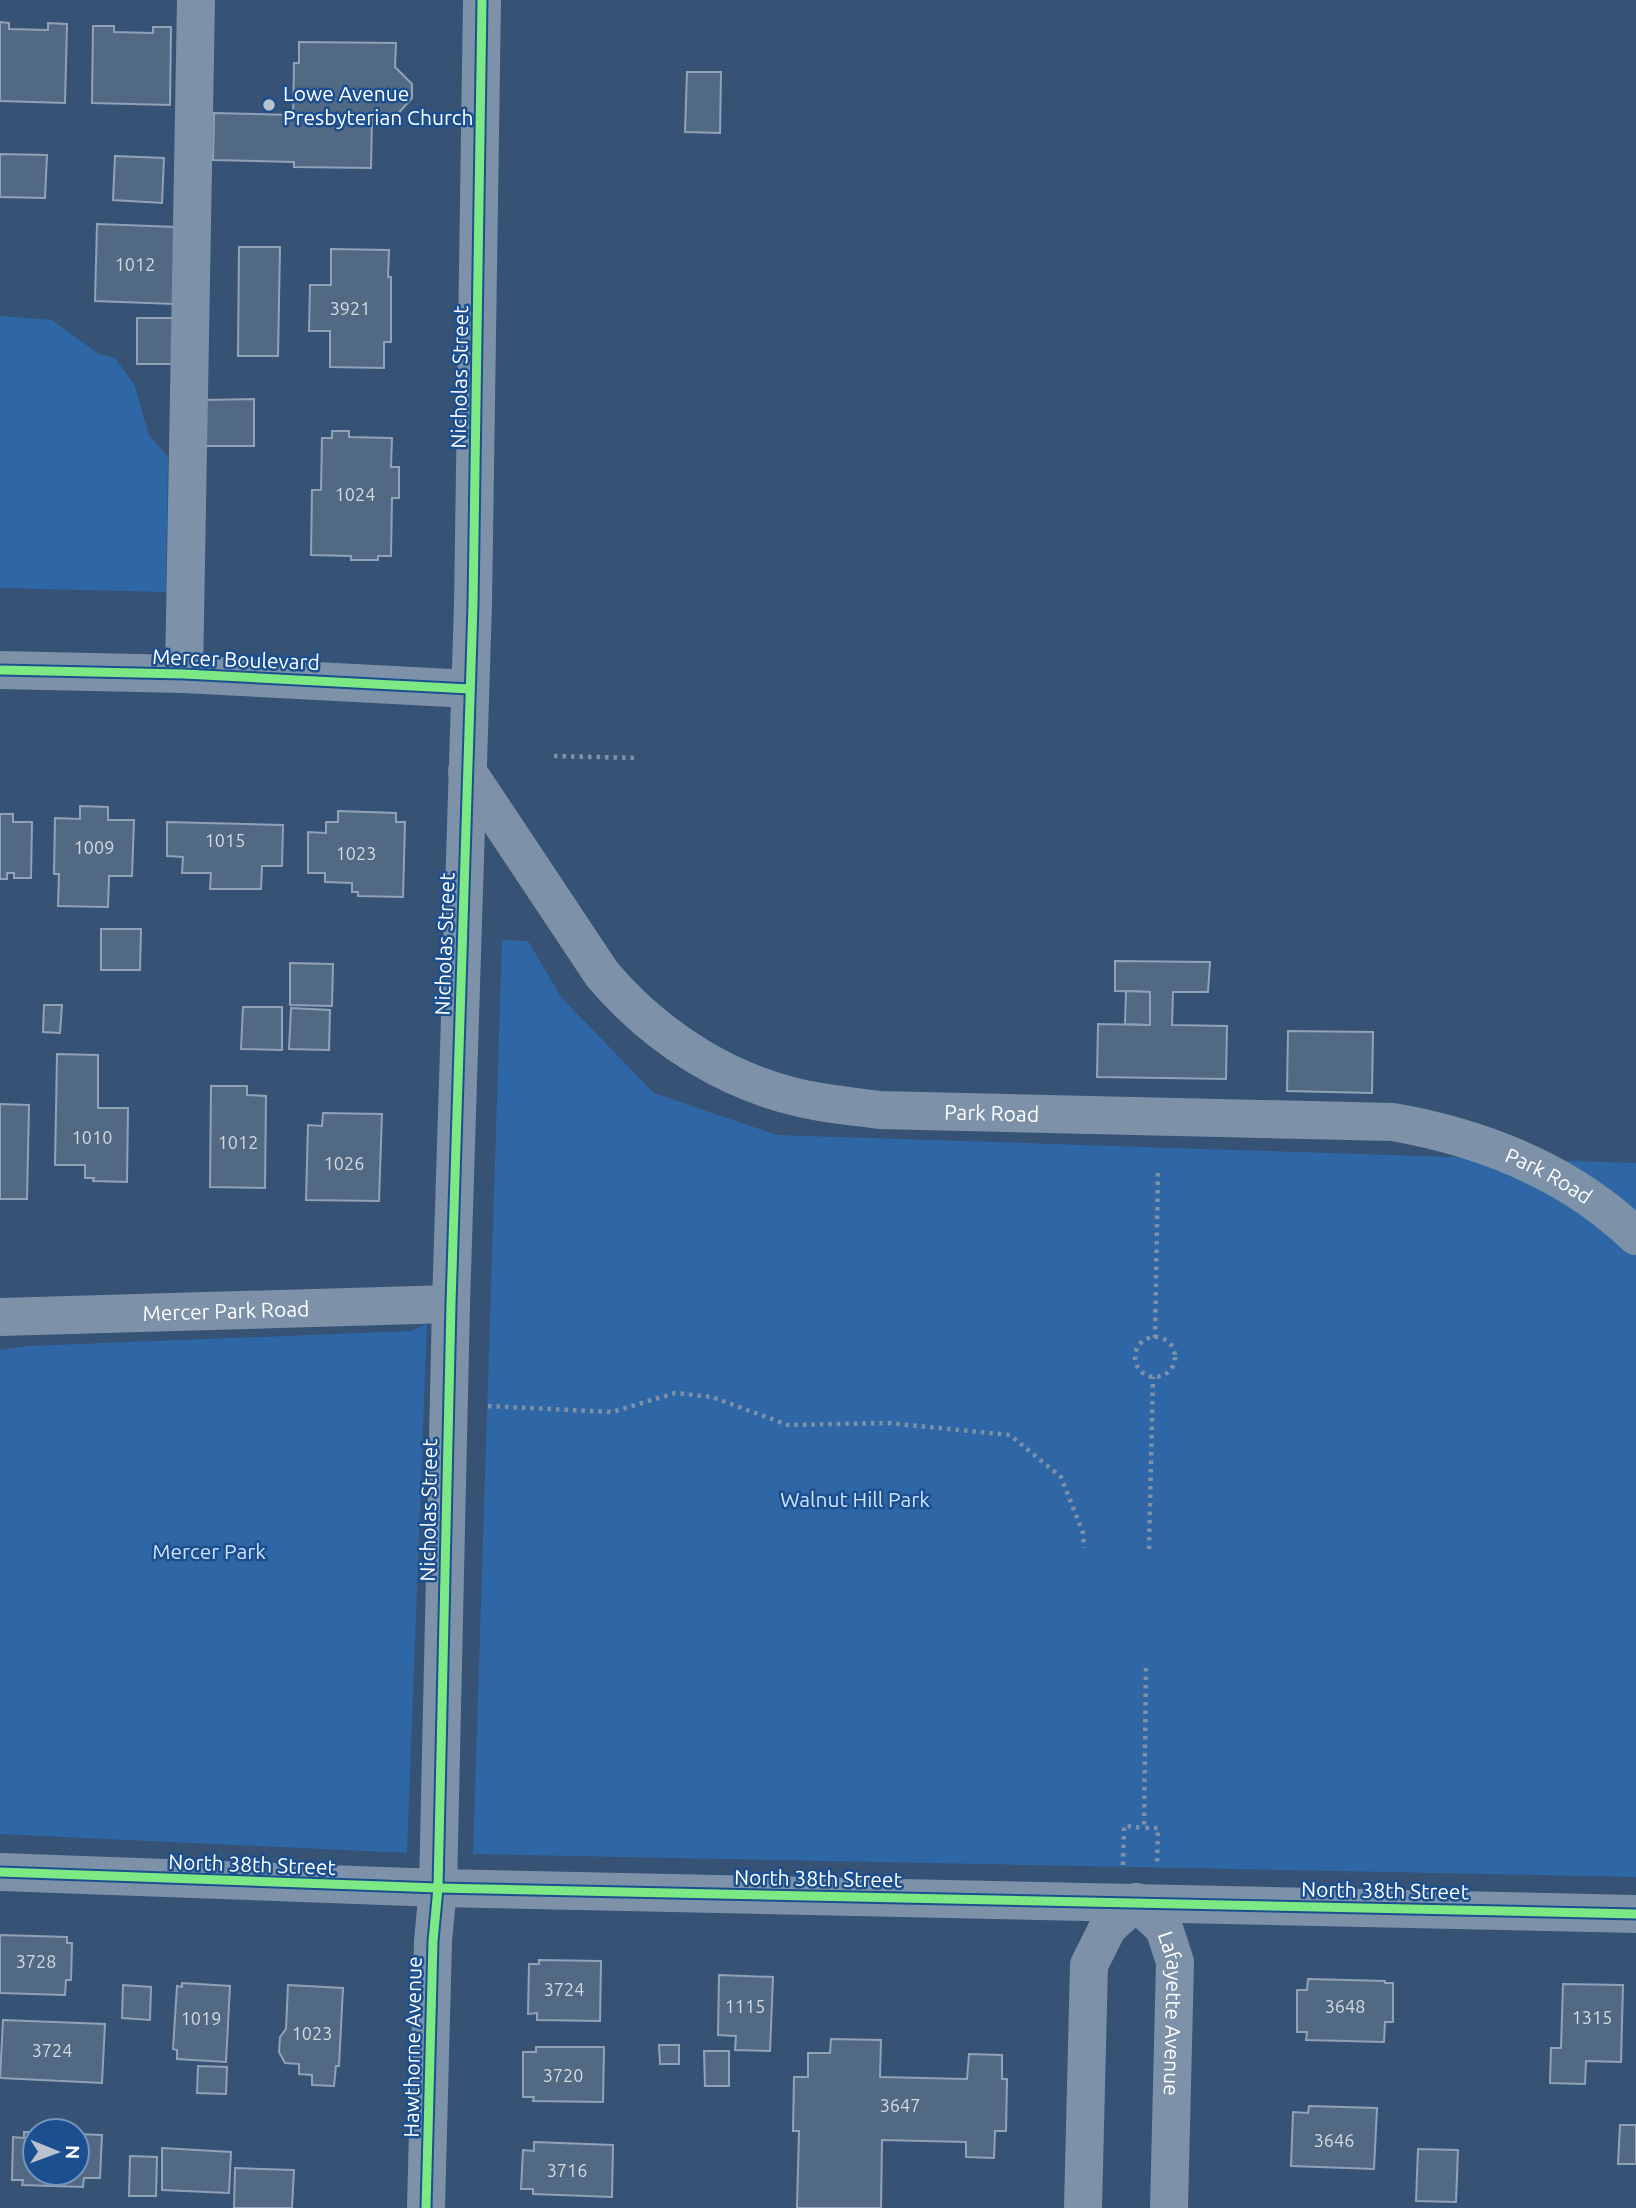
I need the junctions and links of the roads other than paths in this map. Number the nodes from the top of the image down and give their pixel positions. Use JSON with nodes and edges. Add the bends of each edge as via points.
{"nodes":[{"id":1,"x":196,"y":0,"type":"edge"},
{"id":2,"x":482,"y":0,"type":"edge"},
{"id":3,"x":0,"y":670,"type":"edge"},
{"id":4,"x":184,"y":674,"type":"junction"},
{"id":5,"x":470,"y":689,"type":"junction"},
{"id":6,"x":467,"y":771,"type":"junction"},
{"id":7,"x":1636,"y":1236,"type":"edge"},
{"id":8,"x":451,"y":1304,"type":"junction"},
{"id":9,"x":0,"y":1317,"type":"edge"},
{"id":10,"x":0,"y":1872,"type":"edge"},
{"id":11,"x":1139,"y":1881,"type":"junction"},
{"id":12,"x":438,"y":1888,"type":"junction"},
{"id":13,"x":1636,"y":1914,"type":"edge"},
{"id":14,"x":426,"y":2208,"type":"edge"},
{"id":15,"x":1083,"y":2208,"type":"edge"},
{"id":16,"x":1169,"y":2208,"type":"edge"}],
"edges":[{"from":1,"to":4,"type":"street"},
{"from":2,"to":5,"type":"street","name":"Nicholas Street"},
{"from":3,"to":4,"type":"street","name":"Mercer Boulevard"},
{"from":4,"to":5,"type":"street","name":"Mercer Boulevard"},
{"from":5,"to":6,"type":"street","name":"Nicholas Street"},
{"from":6,"to":7,"type":"street","name":"Park Road","via":[[622,998],[680,1046],[755,1085],[813,1101],[879,1110],[1393,1122],[1515,1155],[1563,1180]]},
{"from":6,"to":8,"type":"street","name":"Nicholas Street"},
{"from":8,"to":9,"type":"street","name":"Mercer Park Road"},
{"from":8,"to":12,"type":"street","name":"Nicholas Street"},
{"from":10,"to":12,"type":"street","name":"North 38th Street"},
{"from":11,"to":12,"type":"street","name":"North 38th Street"},
{"from":11,"to":13,"type":"street","name":"North 38th Street"},
{"from":11,"to":15,"type":"street","name":"Lafayette Avenue","via":[[1089,1965]]},
{"from":11,"to":16,"type":"street","name":"Lafayette Avenue","via":[[1164,1928],[1175,1962]]},
{"from":12,"to":14,"type":"street","name":"Hawthorne Avenue","via":[[432,1941]]}]}
